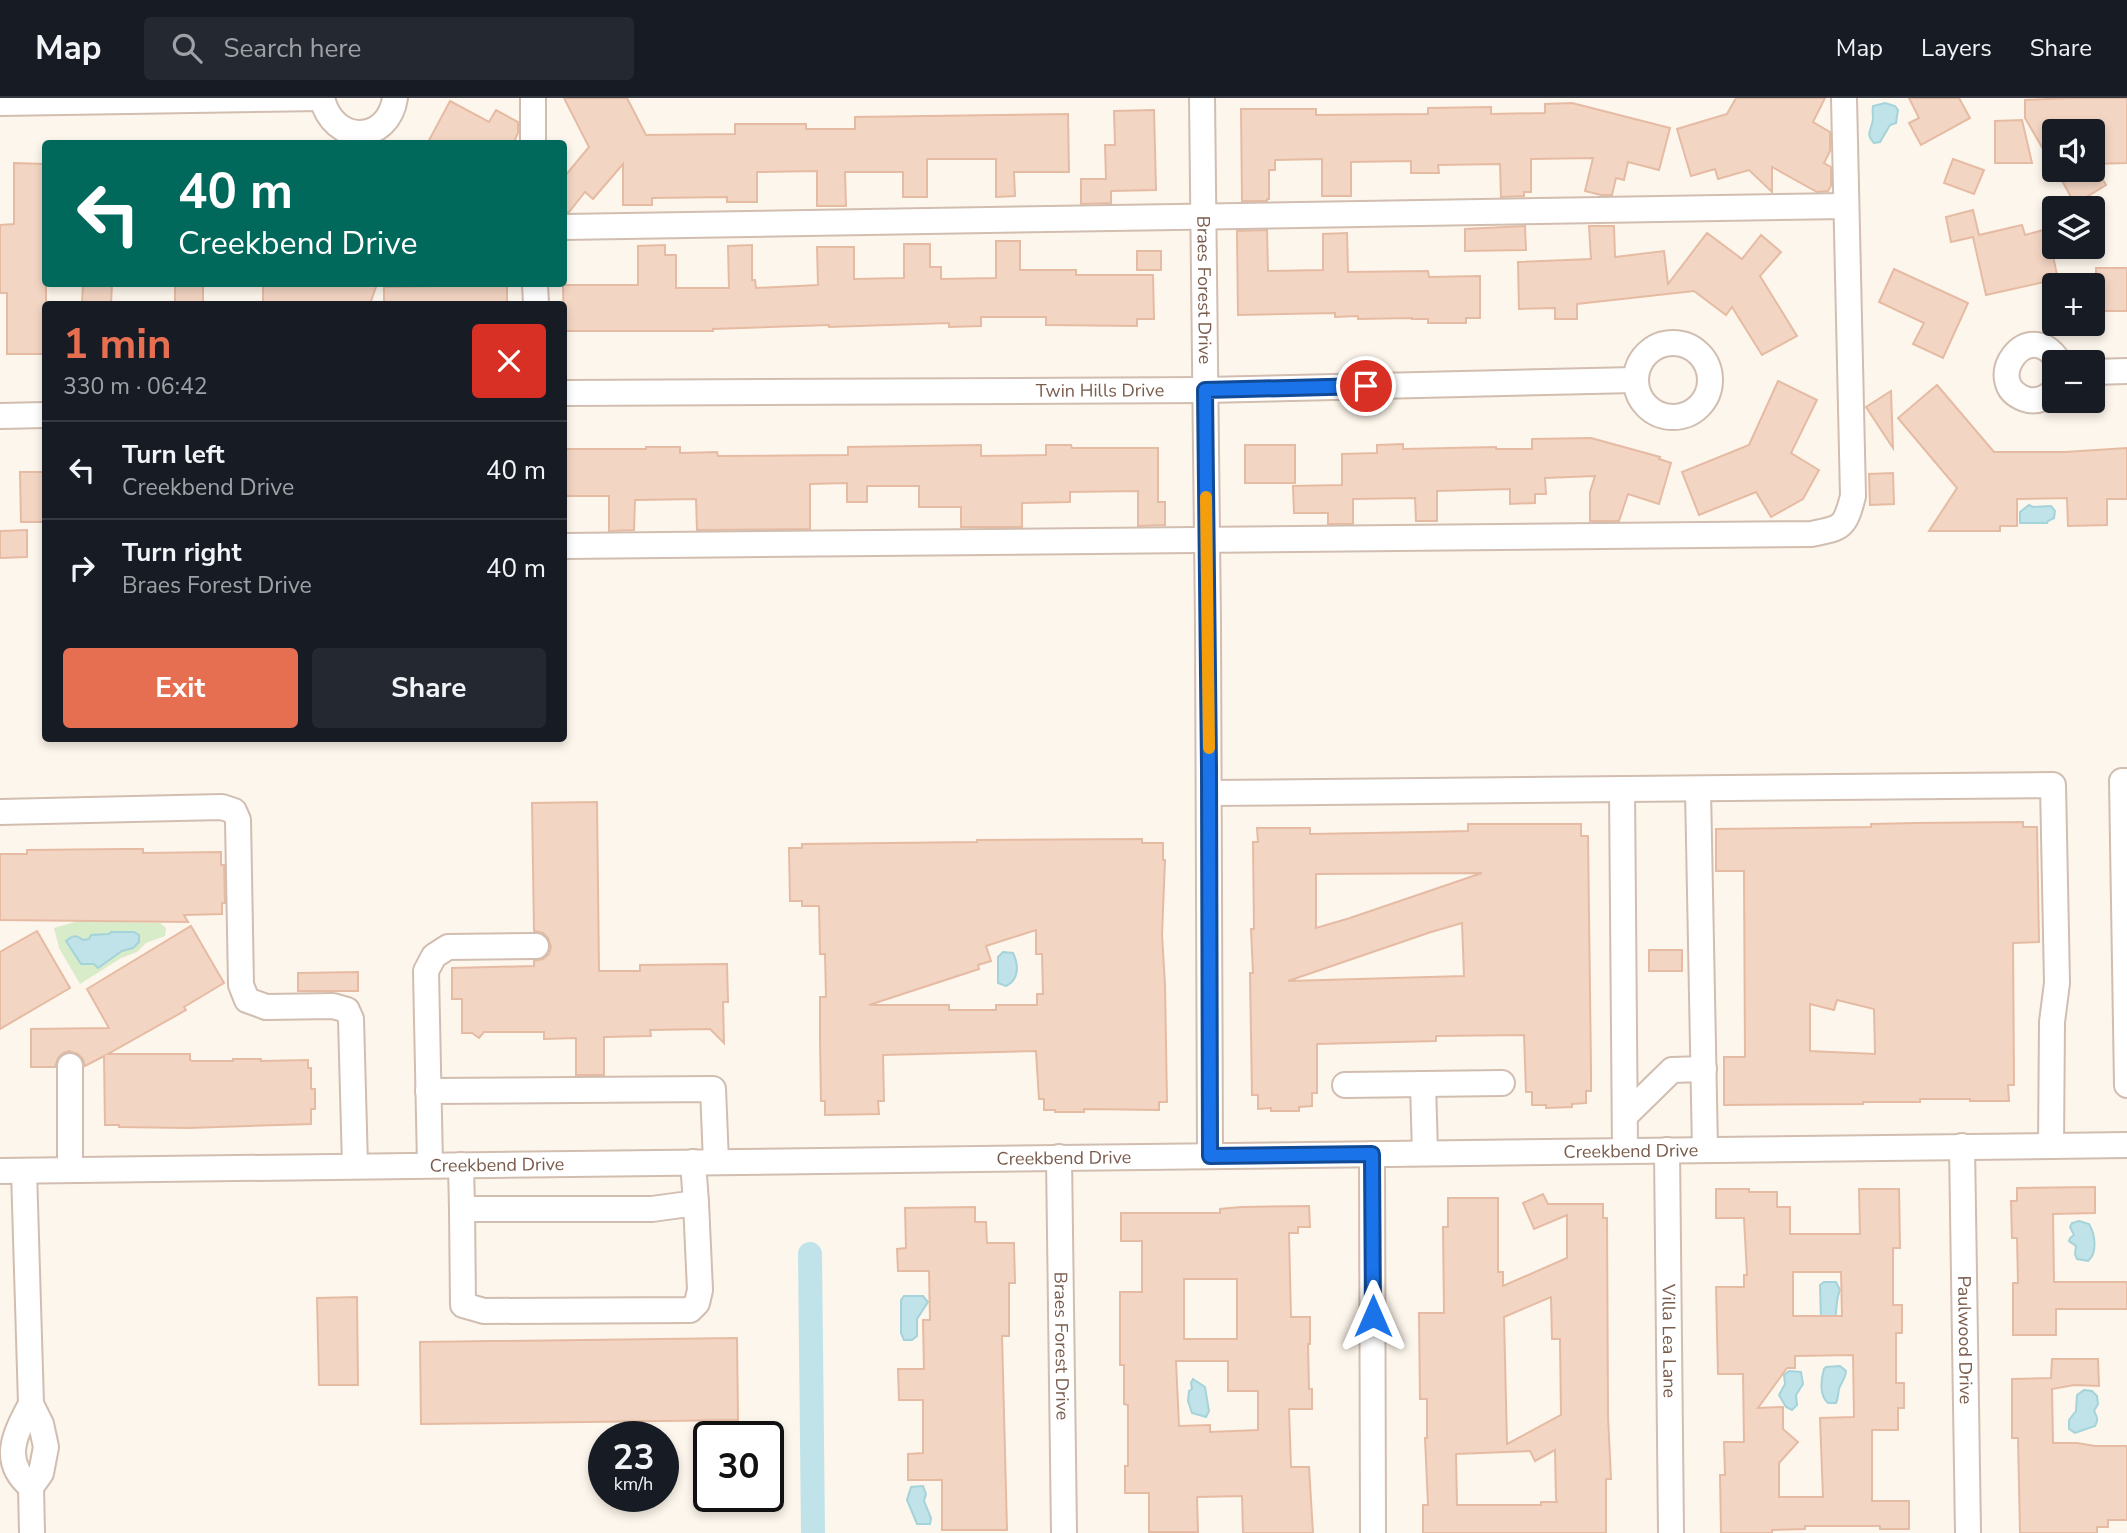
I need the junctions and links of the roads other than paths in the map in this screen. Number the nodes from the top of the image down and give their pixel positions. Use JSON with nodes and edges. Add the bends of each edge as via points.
{"nodes":[{"id":1,"x":395,"y":98,"type":"edge"},
{"id":2,"x":533,"y":98,"type":"edge"},
{"id":3,"x":1202,"y":98,"type":"edge"},
{"id":4,"x":1844,"y":98,"type":"edge"},
{"id":5,"x":0,"y":103,"type":"edge"},
{"id":6,"x":533,"y":140,"type":"edge"},
{"id":7,"x":1846,"y":206,"type":"junction"},
{"id":8,"x":1203,"y":216,"type":"junction"},
{"id":9,"x":567,"y":227,"type":"edge"},
{"id":10,"x":2048,"y":350,"type":"edge"},
{"id":11,"x":2105,"y":372,"type":"edge"},
{"id":12,"x":2127,"y":372,"type":"edge"},
{"id":13,"x":1635,"y":380,"type":"dead end"},
{"id":14,"x":1205,"y":390,"type":"junction"},
{"id":15,"x":567,"y":393,"type":"edge"},
{"id":16,"x":2042,"y":399,"type":"edge"},
{"id":17,"x":42,"y":415,"type":"edge"},
{"id":18,"x":0,"y":416,"type":"edge"},
{"id":19,"x":1207,"y":540,"type":"junction"},
{"id":20,"x":567,"y":546,"type":"edge"},
{"id":21,"x":2127,"y":781,"type":"edge"},
{"id":22,"x":1622,"y":789,"type":"junction"},
{"id":23,"x":1698,"y":789,"type":"junction"},
{"id":24,"x":1209,"y":793,"type":"junction"},
{"id":25,"x":0,"y":812,"type":"edge"},
{"id":26,"x":536,"y":946,"type":"dead end"},
{"id":27,"x":70,"y":1066,"type":"dead end"},
{"id":28,"x":1704,"y":1069,"type":"junction"},
{"id":29,"x":1502,"y":1083,"type":"dead end"},
{"id":30,"x":1423,"y":1084,"type":"junction"},
{"id":31,"x":1345,"y":1085,"type":"dead end"},
{"id":32,"x":2127,"y":1085,"type":"edge"},
{"id":33,"x":428,"y":1091,"type":"junction"},
{"id":34,"x":1625,"y":1116,"type":"junction"},
{"id":35,"x":2127,"y":1145,"type":"edge"},
{"id":36,"x":1962,"y":1146,"type":"junction"},
{"id":37,"x":2051,"y":1146,"type":"junction"},
{"id":38,"x":1625,"y":1150,"type":"junction"},
{"id":39,"x":1668,"y":1150,"type":"junction"},
{"id":40,"x":1705,"y":1150,"type":"junction"},
{"id":41,"x":1425,"y":1153,"type":"junction"},
{"id":42,"x":1372,"y":1154,"type":"junction"},
{"id":43,"x":1210,"y":1156,"type":"junction"},
{"id":44,"x":1059,"y":1157,"type":"junction"},
{"id":45,"x":704,"y":1162,"type":"junction"},
{"id":46,"x":430,"y":1165,"type":"junction"},
{"id":47,"x":461,"y":1165,"type":"junction"},
{"id":48,"x":355,"y":1166,"type":"junction"},
{"id":49,"x":70,"y":1170,"type":"junction"},
{"id":50,"x":12,"y":1171,"type":"edge"},
{"id":51,"x":696,"y":1203,"type":"junction"},
{"id":52,"x":463,"y":1209,"type":"junction"},
{"id":53,"x":32,"y":1533,"type":"edge"},
{"id":54,"x":1064,"y":1533,"type":"edge"},
{"id":55,"x":1373,"y":1533,"type":"edge"},
{"id":56,"x":1671,"y":1533,"type":"edge"},
{"id":57,"x":1968,"y":1533,"type":"edge"}],
"edges":[{"from":1,"to":5,"type":"street","via":[[386,121],[361,133],[334,123],[323,98]]},
{"from":2,"to":6,"type":"street"},
{"from":3,"to":8,"type":"street","name":"Braes Forest Drive"},
{"from":4,"to":7,"type":"street"},
{"from":7,"to":8,"type":"street"},
{"from":7,"to":19,"type":"street","via":[[1853,496],[1847,518],[1834,530],[1811,534]]},
{"from":8,"to":9,"type":"street"},
{"from":8,"to":14,"type":"street","name":"Braes Forest Drive"},
{"from":10,"to":16,"type":"street","via":[[2033,345],[2023,348],[2014,354],[2006,373],[2014,393],[2034,401]]},
{"from":11,"to":12,"type":"street"},
{"from":13,"to":14,"type":"street","name":"Twin Hills Drive"},
{"from":14,"to":15,"type":"street","name":"Twin Hills Drive"},
{"from":14,"to":19,"type":"street","name":"Braes Forest Drive"},
{"from":17,"to":18,"type":"street"},
{"from":19,"to":20,"type":"street"},
{"from":19,"to":24,"type":"street","name":"Braes Forest Drive"},
{"from":21,"to":32,"type":"street","via":[[2123,781]]},
{"from":22,"to":23,"type":"street"},
{"from":22,"to":24,"type":"street"},
{"from":22,"to":34,"type":"street"},
{"from":23,"to":28,"type":"street"},
{"from":23,"to":37,"type":"street","via":[[2053,785],[2057,983],[2052,1021]]},
{"from":24,"to":43,"type":"street","name":"Braes Forest Drive"},
{"from":25,"to":48,"type":"street","via":[[222,807],[234,811],[238,820],[241,985],[247,1000],[266,1007],[347,1010]]},
{"from":26,"to":33,"type":"street","via":[[448,947],[434,956],[426,971]]},
{"from":27,"to":49,"type":"street"},
{"from":28,"to":34,"type":"street","via":[[1672,1070]]},
{"from":28,"to":40,"type":"street"},
{"from":29,"to":30,"type":"street"},
{"from":30,"to":31,"type":"street"},
{"from":30,"to":41,"type":"street"},
{"from":33,"to":45,"type":"street","via":[[713,1089]]},
{"from":33,"to":46,"type":"street"},
{"from":34,"to":38,"type":"street"},
{"from":35,"to":37,"type":"street","name":"Creekbend Drive"},
{"from":36,"to":37,"type":"street","name":"Creekbend Drive"},
{"from":36,"to":40,"type":"street","name":"Creekbend Drive"},
{"from":36,"to":57,"type":"street","name":"Paulwood Drive"},
{"from":38,"to":39,"type":"street","name":"Creekbend Drive"},
{"from":38,"to":41,"type":"street","name":"Creekbend Drive"},
{"from":39,"to":40,"type":"street","name":"Creekbend Drive"},
{"from":39,"to":56,"type":"street","name":"Villa Lea Lane"},
{"from":41,"to":42,"type":"street","name":"Creekbend Drive"},
{"from":42,"to":43,"type":"street","name":"Creekbend Drive"},
{"from":42,"to":55,"type":"street"},
{"from":43,"to":44,"type":"street","name":"Creekbend Drive"},
{"from":44,"to":45,"type":"street","name":"Creekbend Drive"},
{"from":44,"to":54,"type":"street","name":"Braes Forest Drive"},
{"from":45,"to":47,"type":"street","name":"Creekbend Drive"},
{"from":45,"to":51,"type":"street"},
{"from":46,"to":47,"type":"street","name":"Creekbend Drive"},
{"from":46,"to":48,"type":"street","name":"Creekbend Drive"},
{"from":47,"to":52,"type":"street"},
{"from":48,"to":49,"type":"street","name":"Creekbend Drive"},
{"from":49,"to":50,"type":"street","name":"Creekbend Drive"},
{"from":50,"to":53,"type":"street","via":[[31,1404],[46,1447],[41,1473],[31,1488]]},
{"from":51,"to":52,"type":"street","via":[[652,1209]]},
{"from":51,"to":52,"type":"street","via":[[700,1290],[698,1303],[691,1310],[484,1311],[463,1305]]}]}
